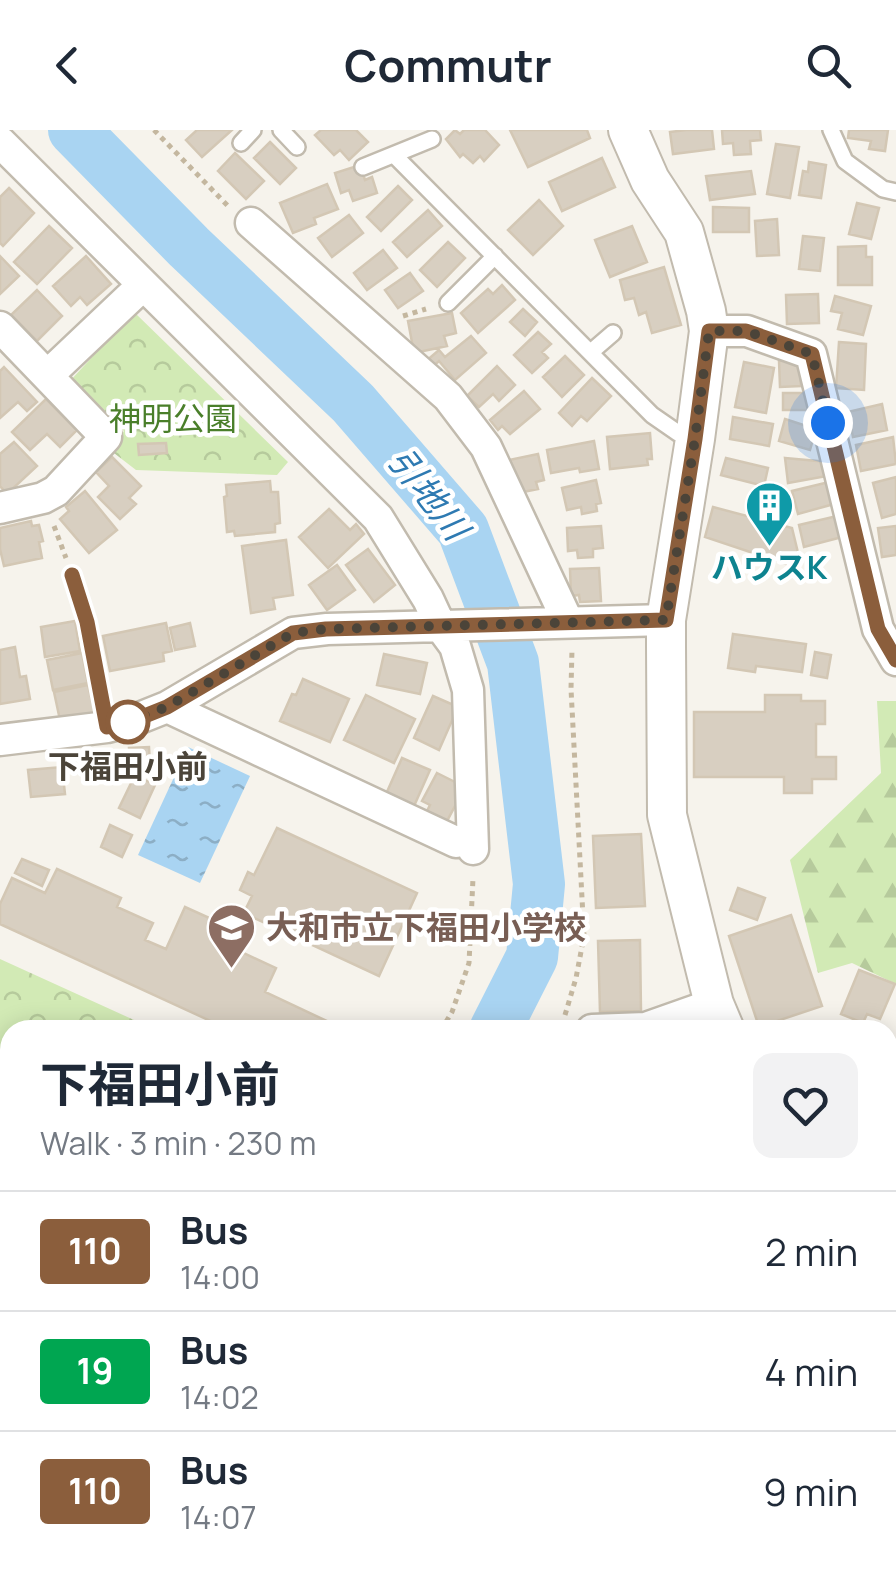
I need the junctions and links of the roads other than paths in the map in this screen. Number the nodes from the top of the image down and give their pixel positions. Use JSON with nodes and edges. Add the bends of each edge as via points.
{"nodes":[{"id":1,"x":253,"y":130,"type":"edge"},
{"id":2,"x":281,"y":130,"type":"edge"},
{"id":3,"x":628,"y":130,"type":"edge"},
{"id":4,"x":831,"y":130,"type":"edge"},
{"id":5,"x":432,"y":139,"type":"dead end"},
{"id":6,"x":0,"y":142,"type":"edge"},
{"id":7,"x":240,"y":143,"type":"dead end"},
{"id":8,"x":298,"y":147,"type":"dead end"},
{"id":9,"x":394,"y":155,"type":"junction"},
{"id":10,"x":363,"y":166,"type":"dead end"},
{"id":11,"x":896,"y":192,"type":"edge"},
{"id":12,"x":251,"y":223,"type":"road end"},
{"id":13,"x":495,"y":256,"type":"junction"},
{"id":14,"x":143,"y":284,"type":"junction"},
{"id":15,"x":448,"y":303,"type":"road end"},
{"id":16,"x":0,"y":327,"type":"edge"},
{"id":17,"x":709,"y":331,"type":"junction"},
{"id":18,"x":614,"y":332,"type":"dead end"},
{"id":19,"x":591,"y":352,"type":"junction"},
{"id":20,"x":48,"y":375,"type":"junction"},
{"id":21,"x":695,"y":439,"type":"junction"},
{"id":22,"x":0,"y":508,"type":"edge"},
{"id":23,"x":72,"y":575,"type":"road end"},
{"id":24,"x":666,"y":620,"type":"junction"},
{"id":25,"x":562,"y":622,"type":"junction"},
{"id":26,"x":450,"y":627,"type":"junction"},
{"id":27,"x":896,"y":660,"type":"edge"},
{"id":28,"x":167,"y":707,"type":"junction"},
{"id":29,"x":107,"y":727,"type":"junction"},
{"id":30,"x":0,"y":740,"type":"edge"},
{"id":31,"x":720,"y":1017,"type":"edge"}],
"edges":[{"from":1,"to":7,"type":"lane"},
{"from":2,"to":8,"type":"lane"},
{"from":3,"to":17,"type":"street","via":[[684,232]]},
{"from":4,"to":11,"type":"lane","via":[[845,160]]},
{"from":5,"to":9,"type":"lane"},
{"from":6,"to":14,"type":"street"},
{"from":9,"to":10,"type":"lane"},
{"from":9,"to":13,"type":"lane"},
{"from":12,"to":25,"type":"street","via":[[448,397],[486,447]]},
{"from":13,"to":15,"type":"lane"},
{"from":13,"to":19,"type":"lane"},
{"from":14,"to":20,"type":"street"},
{"from":14,"to":26,"type":"street","via":[[378,518]]},
{"from":16,"to":20,"type":"street"},
{"from":17,"to":21,"type":"street"},
{"from":17,"to":27,"type":"street","via":[[746,331],[812,354],[878,629]]},
{"from":18,"to":19,"type":"lane"},
{"from":19,"to":21,"type":"lane","via":[[652,415]]},
{"from":20,"to":22,"type":"street","via":[[106,437],[56,491]]},
{"from":21,"to":24,"type":"street"},
{"from":23,"to":29,"type":"lane"},
{"from":24,"to":25,"type":"street"},
{"from":24,"to":31,"type":"street","via":[[668,815]]},
{"from":25,"to":26,"type":"street"},
{"from":26,"to":28,"type":"street","via":[[293,633]]},
{"from":26,"to":28,"type":"street","via":[[468,690],[465,845]]},
{"from":28,"to":29,"type":"street"},
{"from":29,"to":30,"type":"street"}]}
